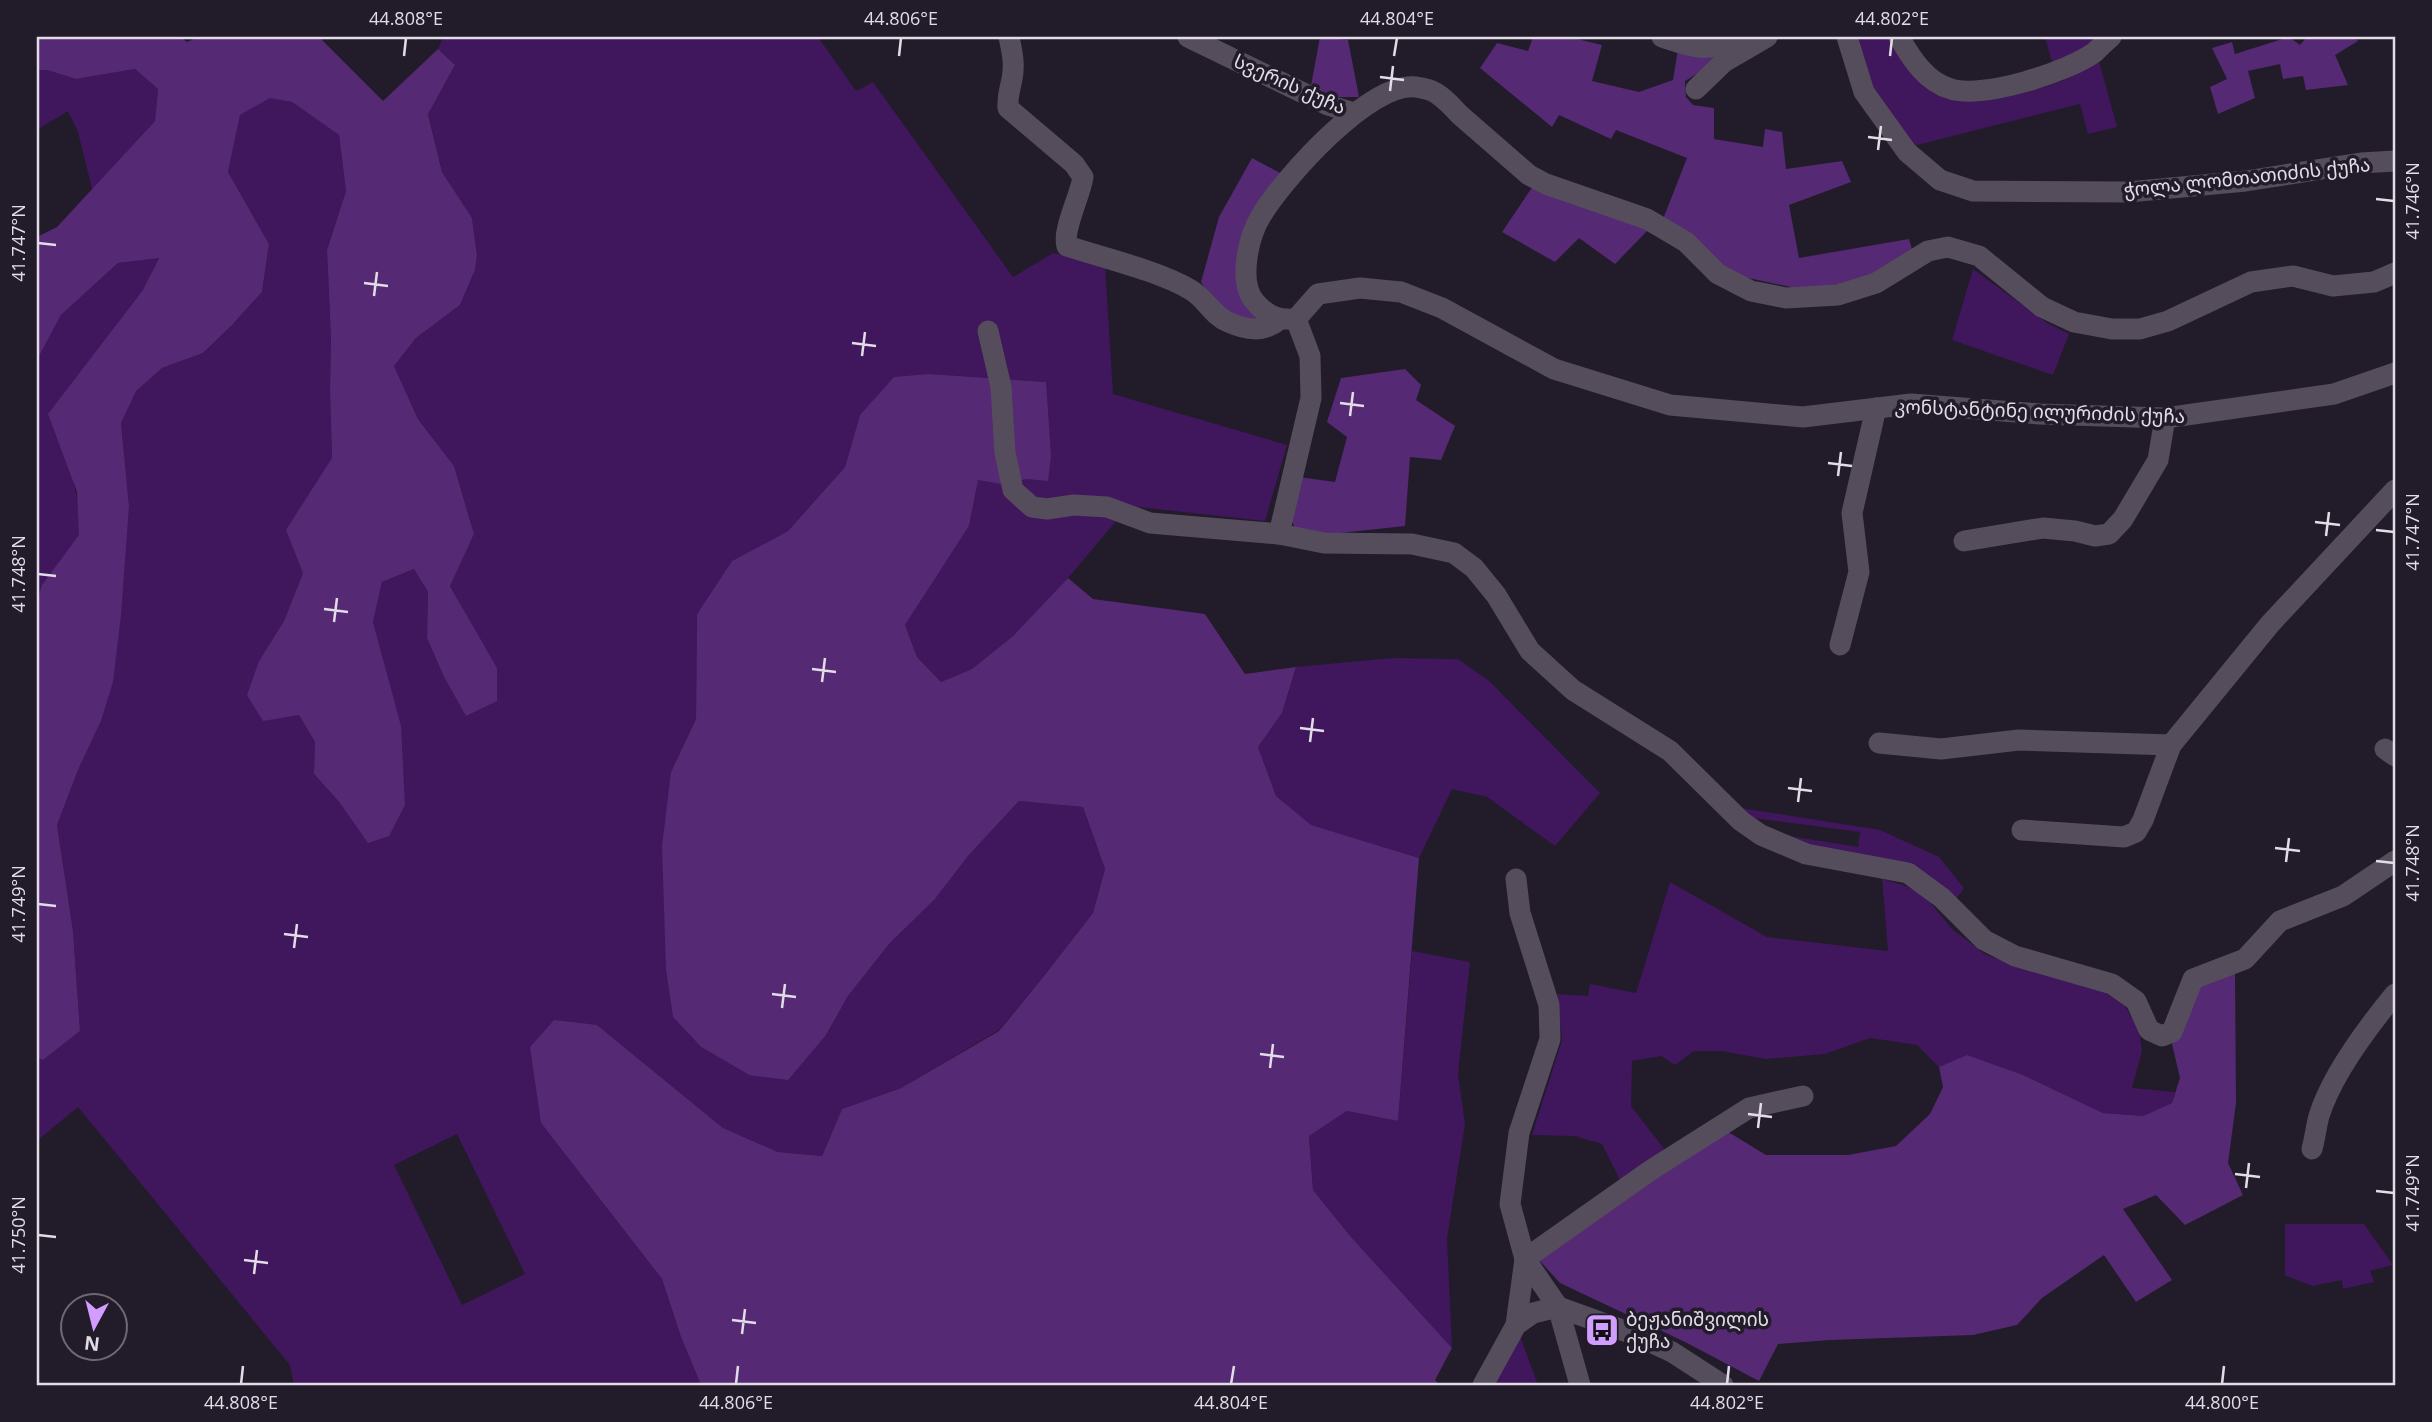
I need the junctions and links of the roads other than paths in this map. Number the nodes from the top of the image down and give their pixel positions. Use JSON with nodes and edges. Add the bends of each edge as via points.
{"nodes":[{"id":1,"x":1009,"y":37,"type":"edge"},
{"id":2,"x":1188,"y":37,"type":"edge"},
{"id":3,"x":1662,"y":37,"type":"edge"},
{"id":4,"x":1746,"y":37,"type":"edge"},
{"id":5,"x":1767,"y":37,"type":"edge"},
{"id":6,"x":1847,"y":37,"type":"edge"},
{"id":7,"x":1899,"y":37,"type":"edge"},
{"id":8,"x":2111,"y":37,"type":"edge"},
{"id":9,"x":1696,"y":89,"type":"dead end"},
{"id":10,"x":1354,"y":113,"type":"junction"},
{"id":11,"x":2395,"y":161,"type":"edge"},
{"id":12,"x":2395,"y":273,"type":"edge"},
{"id":13,"x":1287,"y":319,"type":"junction"},
{"id":14,"x":988,"y":331,"type":"dead end"},
{"id":15,"x":2395,"y":373,"type":"edge"},
{"id":16,"x":1876,"y":408,"type":"junction"},
{"id":17,"x":2165,"y":418,"type":"junction"},
{"id":18,"x":2395,"y":490,"type":"edge"},
{"id":19,"x":1279,"y":534,"type":"junction"},
{"id":20,"x":1964,"y":541,"type":"dead end"},
{"id":21,"x":1840,"y":645,"type":"dead end"},
{"id":22,"x":1880,"y":743,"type":"dead end"},
{"id":23,"x":2171,"y":745,"type":"junction"},
{"id":24,"x":2022,"y":830,"type":"dead end"},
{"id":25,"x":2395,"y":861,"type":"edge"},
{"id":26,"x":1516,"y":879,"type":"dead end"},
{"id":27,"x":2395,"y":994,"type":"edge"},
{"id":28,"x":1803,"y":1096,"type":"dead end"},
{"id":29,"x":2312,"y":1149,"type":"dead end"},
{"id":30,"x":1525,"y":1259,"type":"junction"},
{"id":31,"x":1558,"y":1307,"type":"junction"},
{"id":32,"x":1516,"y":1325,"type":"junction"},
{"id":33,"x":1483,"y":1385,"type":"edge"},
{"id":34,"x":1580,"y":1385,"type":"edge"},
{"id":35,"x":1723,"y":1385,"type":"edge"}],
"edges":[{"from":1,"to":13,"type":"street","via":[[1014,62],[1006,96],[1008,108],[1083,177],[1065,238],[1067,246],[1194,291],[1227,322],[1257,330]]},
{"from":2,"to":10,"type":"street","name":"სვერის ქუჩა","via":[[1328,105]]},
{"from":3,"to":4,"type":"street","via":[[1711,49]]},
{"from":5,"to":9,"type":"street","via":[[1724,62]]},
{"from":6,"to":11,"type":"street","name":"ჭოლა ლომთათიძის ქუჩა","via":[[1864,92],[1907,152],[1940,180],[1973,191],[2128,192]]},
{"from":7,"to":8,"type":"street","via":[[1914,62],[1935,82],[1978,92],[2068,66]]},
{"from":10,"to":12,"type":"street","via":[[1388,93],[1413,86],[1434,92],[1528,174],[1647,219],[1686,242],[1718,274],[1751,291],[1786,298],[1838,295],[1876,283],[1928,251],[1948,247],[1979,256],[2042,307],[2074,322],[2140,329],[2168,321],[2251,282],[2293,276],[2333,286],[2374,282]]},
{"from":10,"to":13,"type":"street","via":[[1280,188],[1251,239],[1246,258],[1248,295],[1263,312]]},
{"from":13,"to":16,"type":"street","name":"კონსტანტინე ილურიძის ქუჩა","via":[[1318,294],[1360,288],[1401,292],[1442,308],[1554,369],[1670,405],[1803,417]]},
{"from":13,"to":19,"type":"street","via":[[1310,356],[1311,398]]},
{"from":14,"to":19,"type":"street","via":[[1001,387],[1005,453],[1013,490],[1032,507],[1107,507],[1150,523]]},
{"from":15,"to":17,"type":"street","name":"კონსტანტინე ილურიძის ქუჩა","via":[[2334,394]]},
{"from":16,"to":17,"type":"street","name":"კონსტანტინე ილურიძის ქუჩა","via":[[1911,404]]},
{"from":16,"to":21,"type":"street","via":[[1853,513],[1859,572]]},
{"from":17,"to":20,"type":"street","via":[[2158,460],[2109,534],[2043,528]]},
{"from":18,"to":23,"type":"street","via":[[2270,624]]},
{"from":19,"to":25,"type":"street","via":[[1324,543],[1412,544],[1454,553],[1475,568],[1496,595],[1530,651],[1573,690],[1670,751],[1761,835],[1806,854],[1908,873],[1942,898],[1984,940],[2015,956],[2112,984],[2136,1001],[2148,1030],[2162,1036],[2172,1032],[2193,979],[2245,959],[2280,921],[2343,896]]},
{"from":22,"to":23,"type":"street","via":[[1941,749],[2019,740]]},
{"from":23,"to":24,"type":"street","via":[[2136,832],[2124,837]]},
{"from":26,"to":30,"type":"street","via":[[1520,913],[1550,1016],[1550,1039],[1519,1133],[1510,1204]]},
{"from":27,"to":29,"type":"street","via":[[2343,1066],[2320,1114]]},
{"from":28,"to":30,"type":"street","via":[[1749,1108]]},
{"from":30,"to":31,"type":"street"},
{"from":30,"to":32,"type":"street"},
{"from":31,"to":32,"type":"street","via":[[1533,1313]]},
{"from":31,"to":34,"type":"street"},
{"from":31,"to":35,"type":"street","via":[[1672,1352]]},
{"from":32,"to":33,"type":"street"}]}
